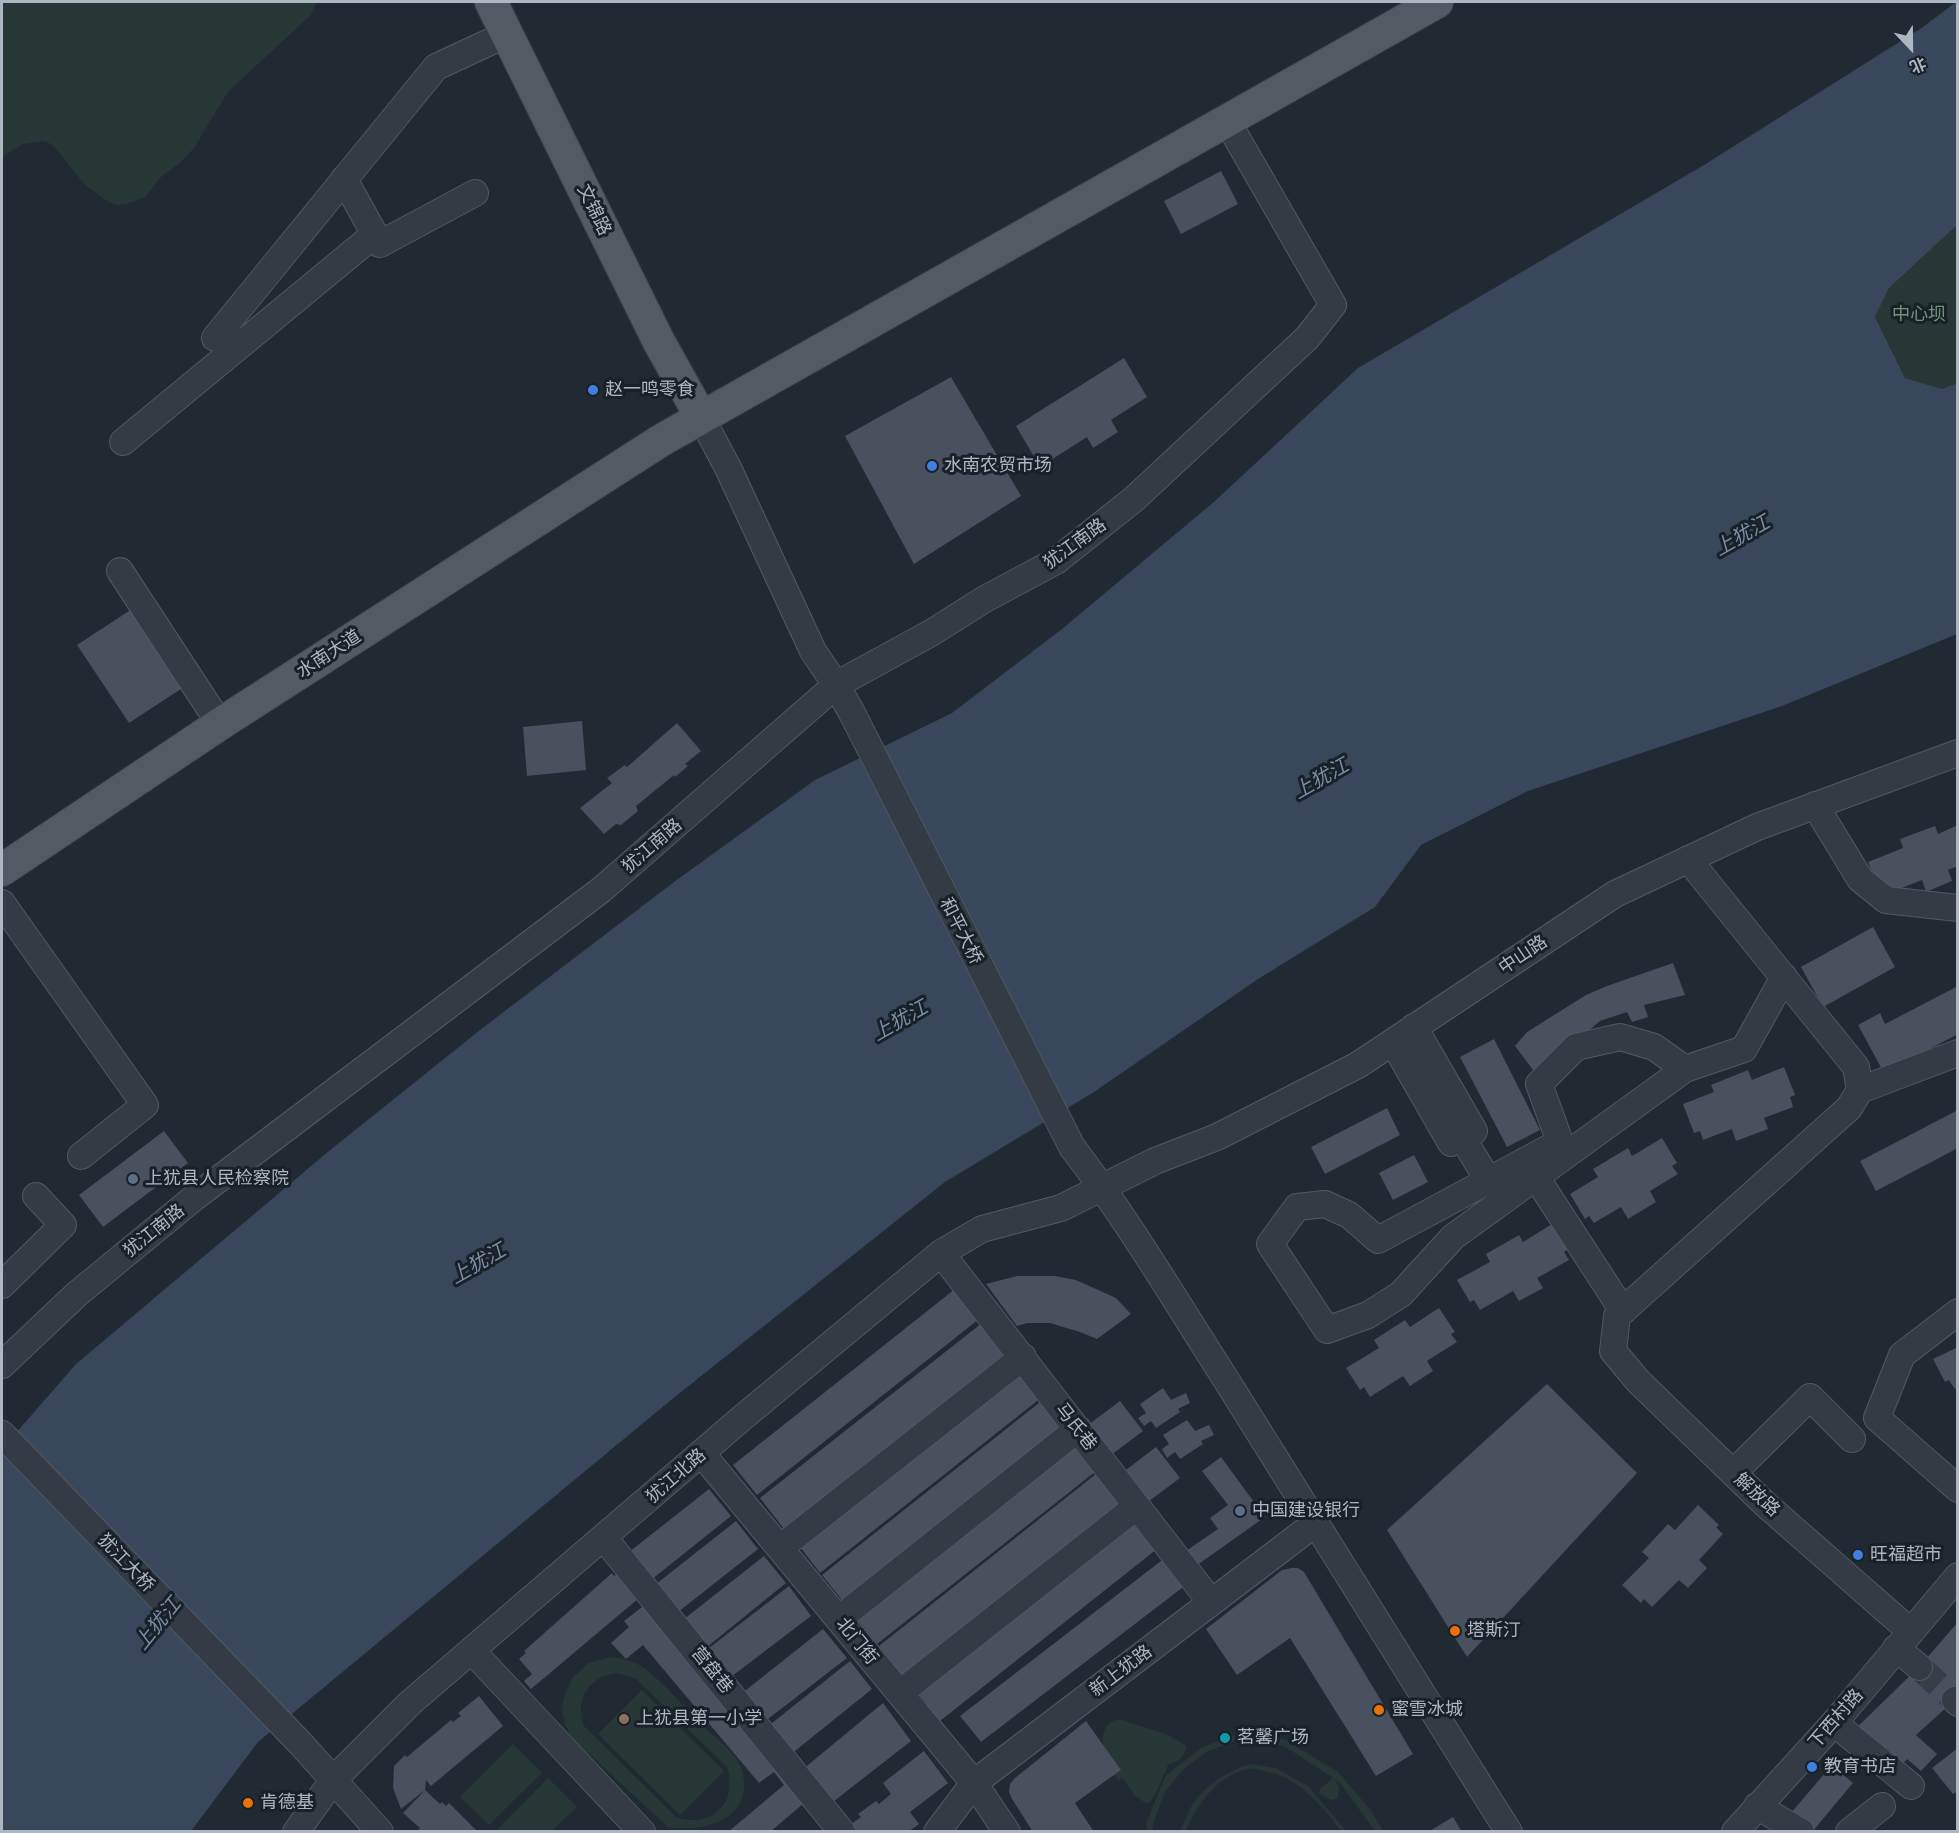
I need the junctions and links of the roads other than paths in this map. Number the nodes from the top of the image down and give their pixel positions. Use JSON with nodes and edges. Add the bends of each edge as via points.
{"nodes":[{"id":1,"x":490,"y":2,"type":"edge"},
{"id":2,"x":1437,"y":2,"type":"edge"},
{"id":3,"x":507,"y":34,"type":"junction"},
{"id":4,"x":1227,"y":120,"type":"junction"},
{"id":5,"x":344,"y":179,"type":"junction"},
{"id":6,"x":475,"y":193,"type":"dead end"},
{"id":7,"x":375,"y":234,"type":"junction"},
{"id":8,"x":215,"y":338,"type":"dead end"},
{"id":9,"x":701,"y":417,"type":"junction"},
{"id":10,"x":123,"y":442,"type":"dead end"},
{"id":11,"x":120,"y":571,"type":"dead end"},
{"id":12,"x":836,"y":685,"type":"junction"},
{"id":13,"x":220,"y":724,"type":"junction"},
{"id":14,"x":1958,"y":753,"type":"edge"},
{"id":15,"x":1815,"y":805,"type":"junction"},
{"id":16,"x":1688,"y":859,"type":"junction"},
{"id":17,"x":2,"y":870,"type":"edge"},
{"id":18,"x":1958,"y":893,"type":"edge"},
{"id":19,"x":2,"y":903,"type":"edge"},
{"id":20,"x":1926,"y":904,"type":"junction"},
{"id":21,"x":1958,"y":908,"type":"edge"},
{"id":22,"x":1784,"y":977,"type":"junction"},
{"id":23,"x":1414,"y":1027,"type":"junction"},
{"id":24,"x":1393,"y":1042,"type":"junction"},
{"id":25,"x":1958,"y":1053,"type":"edge"},
{"id":26,"x":1685,"y":1069,"type":"junction"},
{"id":27,"x":1860,"y":1090,"type":"junction"},
{"id":28,"x":1462,"y":1137,"type":"junction"},
{"id":29,"x":81,"y":1156,"type":"dead end"},
{"id":30,"x":1536,"y":1177,"type":"junction"},
{"id":31,"x":1488,"y":1180,"type":"junction"},
{"id":32,"x":1103,"y":1186,"type":"junction"},
{"id":33,"x":36,"y":1196,"type":"dead end"},
{"id":34,"x":941,"y":1253,"type":"junction"},
{"id":35,"x":2,"y":1285,"type":"edge"},
{"id":36,"x":1623,"y":1311,"type":"junction"},
{"id":37,"x":1958,"y":1312,"type":"edge"},
{"id":38,"x":1023,"y":1358,"type":"junction"},
{"id":39,"x":2,"y":1365,"type":"edge"},
{"id":40,"x":1078,"y":1429,"type":"junction"},
{"id":41,"x":2,"y":1434,"type":"edge"},
{"id":42,"x":1852,"y":1438,"type":"dead end"},
{"id":43,"x":702,"y":1454,"type":"junction"},
{"id":44,"x":1733,"y":1473,"type":"junction"},
{"id":45,"x":1958,"y":1489,"type":"edge"},
{"id":46,"x":1137,"y":1506,"type":"junction"},
{"id":47,"x":1317,"y":1522,"type":"junction"},
{"id":48,"x":604,"y":1538,"type":"junction"},
{"id":49,"x":780,"y":1548,"type":"junction"},
{"id":50,"x":1958,"y":1576,"type":"edge"},
{"id":51,"x":1211,"y":1602,"type":"junction"},
{"id":52,"x":838,"y":1619,"type":"junction"},
{"id":53,"x":1903,"y":1640,"type":"junction"},
{"id":54,"x":472,"y":1651,"type":"junction"},
{"id":55,"x":1919,"y":1667,"type":"tunnel mouth"},
{"id":56,"x":900,"y":1693,"type":"junction"},
{"id":57,"x":1834,"y":1723,"type":"junction"},
{"id":58,"x":333,"y":1780,"type":"junction"},
{"id":59,"x":974,"y":1783,"type":"junction"},
{"id":60,"x":1911,"y":1786,"type":"dead end"},
{"id":61,"x":1757,"y":1806,"type":"junction"},
{"id":62,"x":1882,"y":1806,"type":"dead end"},
{"id":63,"x":296,"y":1832,"type":"edge"},
{"id":64,"x":380,"y":1832,"type":"edge"},
{"id":65,"x":642,"y":1832,"type":"edge"},
{"id":66,"x":842,"y":1832,"type":"edge"},
{"id":67,"x":937,"y":1832,"type":"edge"},
{"id":68,"x":1007,"y":1832,"type":"edge"},
{"id":69,"x":1509,"y":1832,"type":"edge"},
{"id":70,"x":1735,"y":1832,"type":"edge"},
{"id":71,"x":1801,"y":1832,"type":"edge"},
{"id":72,"x":1850,"y":1832,"type":"edge"}],
"edges":[{"from":1,"to":3,"type":"main road","name":"文锦路"},
{"from":2,"to":4,"type":"main road","name":"水南大道"},
{"from":3,"to":5,"type":"street","via":[[436,66]]},
{"from":3,"to":9,"type":"main road","name":"文锦路","via":[[659,342]]},
{"from":4,"to":9,"type":"main road","name":"水南大道"},
{"from":4,"to":12,"type":"street","name":"犹江南路","via":[[1333,306],[1307,338],[1134,499],[1056,561]]},
{"from":5,"to":7,"type":"street"},
{"from":5,"to":8,"type":"street"},
{"from":6,"to":7,"type":"street","via":[[380,244]]},
{"from":7,"to":10,"type":"street"},
{"from":9,"to":12,"type":"street","name":"和平大桥","via":[[813,651]]},
{"from":9,"to":13,"type":"main road","name":"水南大道"},
{"from":11,"to":13,"type":"street"},
{"from":12,"to":32,"type":"street","name":"和平大桥","via":[[1072,1147]]},
{"from":12,"to":39,"type":"street","name":"犹江南路","via":[[601,890],[195,1197],[77,1294]]},
{"from":13,"to":17,"type":"main road","name":"水南大道"},
{"from":14,"to":15,"type":"street","name":"中山路"},
{"from":15,"to":16,"type":"street","name":"中山路"},
{"from":15,"to":20,"type":"street","via":[[1860,879],[1886,900]]},
{"from":16,"to":22,"type":"street"},
{"from":16,"to":23,"type":"street","name":"中山路","via":[[1615,894]]},
{"from":18,"to":20,"type":"street"},
{"from":19,"to":29,"type":"street","via":[[145,1105]]},
{"from":20,"to":21,"type":"street"},
{"from":22,"to":26,"type":"street","via":[[1744,1049]]},
{"from":22,"to":27,"type":"street","via":[[1856,1067]]},
{"from":23,"to":24,"type":"street","name":"中山路"},
{"from":23,"to":28,"type":"street","via":[[1474,1131]]},
{"from":24,"to":28,"type":"street","via":[[1451,1143]]},
{"from":24,"to":32,"type":"street","name":"中山路","via":[[1358,1065],[1217,1137]]},
{"from":25,"to":27,"type":"street"},
{"from":26,"to":30,"type":"street"},
{"from":26,"to":31,"type":"street","via":[[1654,1047],[1620,1037],[1576,1047],[1539,1084],[1560,1142]]},
{"from":27,"to":36,"type":"street","via":[[1849,1108]]},
{"from":28,"to":31,"type":"street"},
{"from":30,"to":31,"type":"street","via":[[1453,1237],[1401,1294],[1368,1315],[1327,1330],[1270,1244],[1297,1207],[1326,1204],[1349,1215],[1378,1240]]},
{"from":30,"to":36,"type":"street"},
{"from":32,"to":34,"type":"street","name":"犹江北路","via":[[1061,1208],[982,1229]]},
{"from":32,"to":47,"type":"street","name":"和平大桥"},
{"from":33,"to":35,"type":"street","via":[[63,1225]]},
{"from":34,"to":38,"type":"street","name":"马氏巷"},
{"from":34,"to":43,"type":"street","name":"犹江北路"},
{"from":36,"to":44,"type":"street","name":"解放路","via":[[1617,1316],[1613,1351],[1638,1382]]},
{"from":37,"to":45,"type":"street","via":[[1902,1355],[1877,1418]]},
{"from":38,"to":40,"type":"street","name":"马氏巷"},
{"from":38,"to":49,"type":"street"},
{"from":40,"to":46,"type":"street","name":"马氏巷"},
{"from":40,"to":52,"type":"street"},
{"from":41,"to":58,"type":"street","name":"犹江大桥"},
{"from":42,"to":44,"type":"street","via":[[1810,1397]]},
{"from":43,"to":48,"type":"street","name":"犹江北路"},
{"from":43,"to":49,"type":"street","name":"北门街"},
{"from":44,"to":53,"type":"street","name":"解放路"},
{"from":46,"to":51,"type":"street","name":"马氏巷"},
{"from":46,"to":56,"type":"street"},
{"from":47,"to":51,"type":"street","name":"新上犹路"},
{"from":47,"to":69,"type":"street","name":"和平大桥","via":[[1379,1628]]},
{"from":48,"to":54,"type":"street","name":"犹江北路"},
{"from":48,"to":66,"type":"street","name":"营盘巷"},
{"from":49,"to":52,"type":"street","name":"北门街"},
{"from":50,"to":53,"type":"street","name":"下西村路"},
{"from":51,"to":59,"type":"street","name":"新上犹路"},
{"from":52,"to":56,"type":"street","name":"北门街"},
{"from":53,"to":55,"type":"street","name":"解放路"},
{"from":53,"to":57,"type":"street","name":"下西村路"},
{"from":54,"to":58,"type":"street","name":"犹江北路","via":[[410,1703]]},
{"from":54,"to":65,"type":"street"},
{"from":56,"to":59,"type":"street","name":"北门街"},
{"from":57,"to":60,"type":"street"},
{"from":57,"to":61,"type":"street","name":"下西村路"},
{"from":58,"to":63,"type":"street","name":"犹江北路"},
{"from":58,"to":64,"type":"street","name":"犹江大桥"},
{"from":59,"to":67,"type":"street","name":"新上犹路"},
{"from":59,"to":68,"type":"street","name":"北门街"},
{"from":61,"to":70,"type":"street","name":"下西村路"},
{"from":61,"to":71,"type":"street"},
{"from":62,"to":72,"type":"street"}]}
